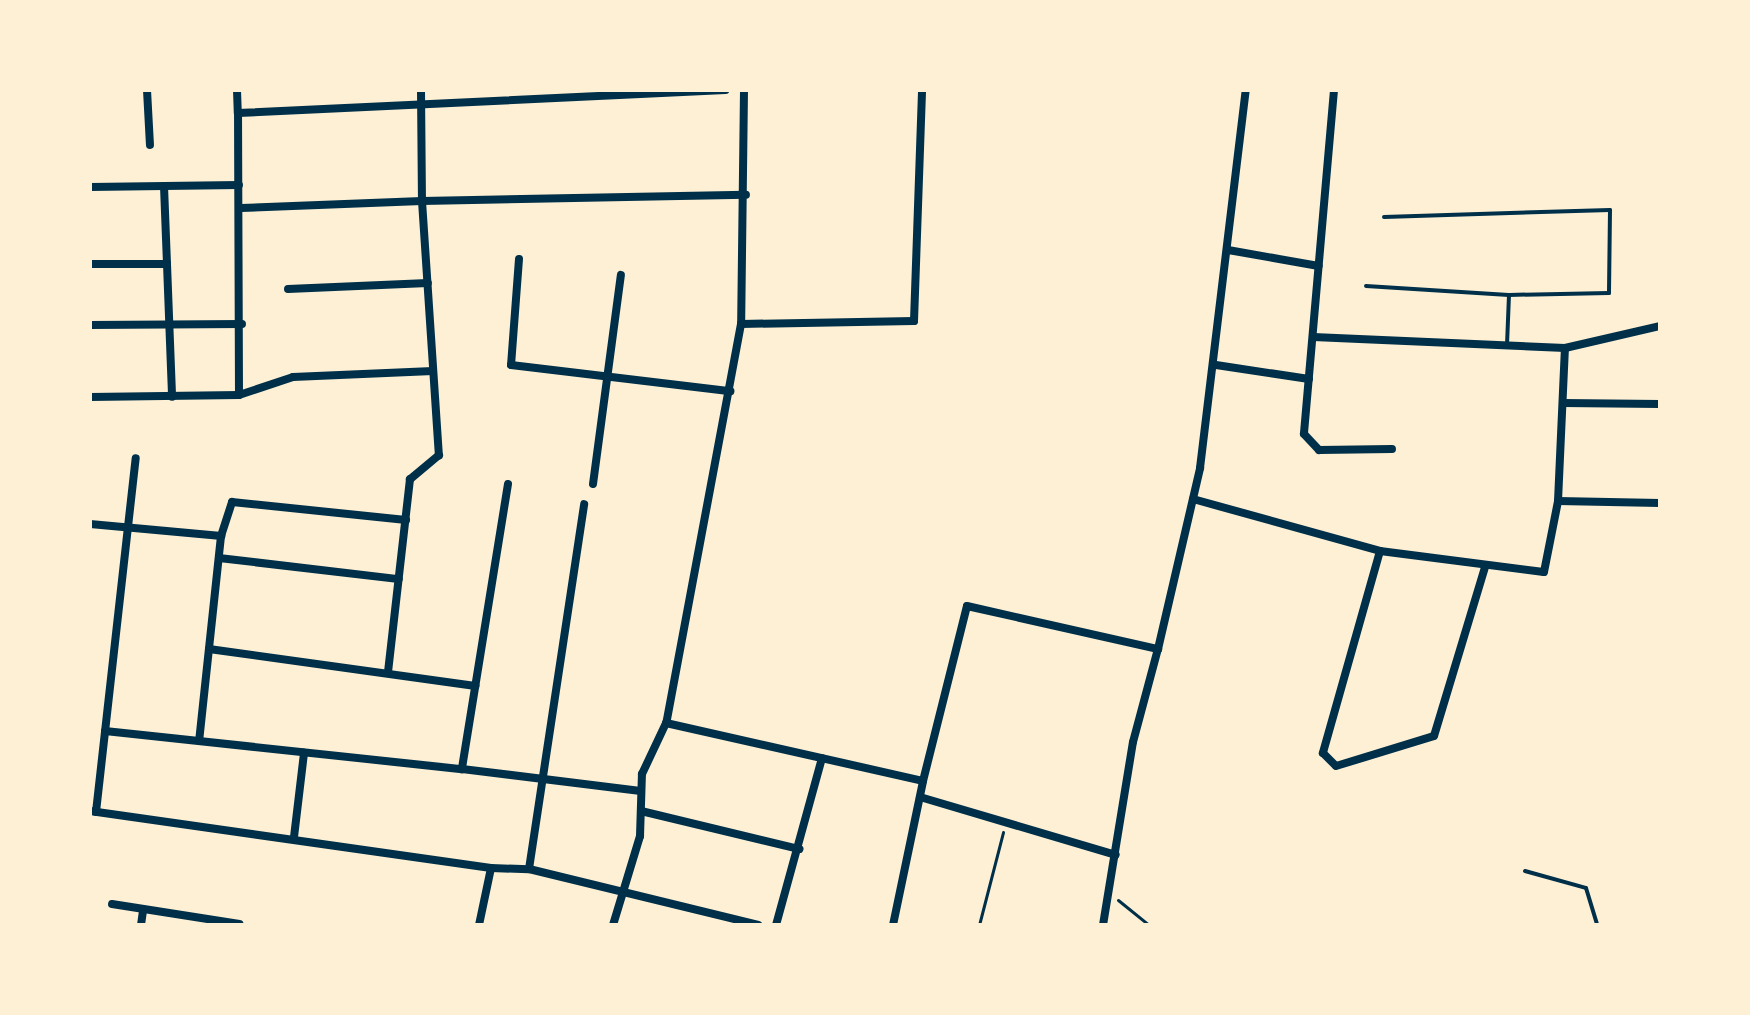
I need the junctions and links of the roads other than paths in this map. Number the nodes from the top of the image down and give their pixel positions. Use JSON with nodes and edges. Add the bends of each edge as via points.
{"nodes":[{"id":1,"x":147,"y":90,"type":"edge"},
{"id":2,"x":237,"y":90,"type":"edge"},
{"id":3,"x":421,"y":90,"type":"edge"},
{"id":4,"x":725,"y":90,"type":"edge"},
{"id":5,"x":744,"y":90,"type":"edge"},
{"id":6,"x":922,"y":90,"type":"edge"},
{"id":7,"x":1246,"y":90,"type":"edge"},
{"id":8,"x":1334,"y":90,"type":"edge"},
{"id":9,"x":582,"y":92,"type":"edge"},
{"id":10,"x":421,"y":103,"type":"junction"},
{"id":11,"x":238,"y":113,"type":"junction"},
{"id":12,"x":150,"y":145,"type":"dead end"},
{"id":13,"x":239,"y":185,"type":"junction"},
{"id":14,"x":164,"y":186,"type":"junction"},
{"id":15,"x":90,"y":187,"type":"edge"},
{"id":16,"x":746,"y":195,"type":"junction"},
{"id":17,"x":422,"y":201,"type":"junction"},
{"id":18,"x":241,"y":208,"type":"junction"},
{"id":19,"x":1384,"y":217,"type":"dead end"},
{"id":20,"x":1228,"y":250,"type":"junction"},
{"id":21,"x":519,"y":259,"type":"dead end"},
{"id":22,"x":90,"y":264,"type":"edge"},
{"id":23,"x":167,"y":264,"type":"junction"},
{"id":24,"x":1319,"y":266,"type":"junction"},
{"id":25,"x":621,"y":275,"type":"dead end"},
{"id":26,"x":428,"y":283,"type":"junction"},
{"id":27,"x":1366,"y":286,"type":"dead end"},
{"id":28,"x":288,"y":289,"type":"dead end"},
{"id":29,"x":1509,"y":295,"type":"junction"},
{"id":30,"x":242,"y":324,"type":"junction"},
{"id":31,"x":741,"y":324,"type":"junction"},
{"id":32,"x":90,"y":325,"type":"edge"},
{"id":33,"x":169,"y":325,"type":"junction"},
{"id":34,"x":1660,"y":326,"type":"edge"},
{"id":35,"x":1313,"y":337,"type":"junction"},
{"id":36,"x":1507,"y":345,"type":"junction"},
{"id":37,"x":1565,"y":348,"type":"junction"},
{"id":38,"x":1216,"y":365,"type":"junction"},
{"id":39,"x":433,"y":371,"type":"junction"},
{"id":40,"x":611,"y":376,"type":"junction"},
{"id":41,"x":1309,"y":379,"type":"junction"},
{"id":42,"x":730,"y":391,"type":"junction"},
{"id":43,"x":239,"y":395,"type":"junction"},
{"id":44,"x":90,"y":397,"type":"edge"},
{"id":45,"x":172,"y":397,"type":"junction"},
{"id":46,"x":1563,"y":403,"type":"junction"},
{"id":47,"x":1660,"y":404,"type":"edge"},
{"id":48,"x":1392,"y":449,"type":"dead end"},
{"id":49,"x":136,"y":458,"type":"dead end"},
{"id":50,"x":508,"y":484,"type":"dead end"},
{"id":51,"x":593,"y":484,"type":"dead end"},
{"id":52,"x":1193,"y":499,"type":"junction"},
{"id":53,"x":1558,"y":501,"type":"junction"},
{"id":54,"x":1660,"y":503,"type":"edge"},
{"id":55,"x":584,"y":504,"type":"dead end"},
{"id":56,"x":406,"y":520,"type":"junction"},
{"id":57,"x":90,"y":524,"type":"edge"},
{"id":58,"x":129,"y":529,"type":"junction"},
{"id":59,"x":221,"y":536,"type":"junction"},
{"id":60,"x":1380,"y":551,"type":"junction"},
{"id":61,"x":219,"y":558,"type":"junction"},
{"id":62,"x":1485,"y":567,"type":"junction"},
{"id":63,"x":399,"y":579,"type":"junction"},
{"id":64,"x":209,"y":649,"type":"junction"},
{"id":65,"x":1158,"y":649,"type":"junction"},
{"id":66,"x":388,"y":671,"type":"junction"},
{"id":67,"x":475,"y":686,"type":"junction"},
{"id":68,"x":666,"y":723,"type":"junction"},
{"id":69,"x":105,"y":731,"type":"junction"},
{"id":70,"x":199,"y":741,"type":"junction"},
{"id":71,"x":304,"y":753,"type":"junction"},
{"id":72,"x":822,"y":758,"type":"junction"},
{"id":73,"x":462,"y":769,"type":"junction"},
{"id":74,"x":923,"y":781,"type":"junction"},
{"id":75,"x":542,"y":782,"type":"junction"},
{"id":76,"x":641,"y":791,"type":"junction"},
{"id":77,"x":920,"y":797,"type":"junction"},
{"id":78,"x":93,"y":811,"type":"edge"},
{"id":79,"x":641,"y":811,"type":"junction"},
{"id":80,"x":294,"y":837,"type":"junction"},
{"id":81,"x":799,"y":849,"type":"junction"},
{"id":82,"x":1116,"y":855,"type":"junction"},
{"id":83,"x":491,"y":868,"type":"junction"},
{"id":84,"x":529,"y":869,"type":"junction"},
{"id":85,"x":1525,"y":871,"type":"dead end"},
{"id":86,"x":624,"y":888,"type":"junction"},
{"id":87,"x":112,"y":904,"type":"dead end"},
{"id":88,"x":143,"y":910,"type":"junction"},
{"id":89,"x":141,"y":925,"type":"edge"},
{"id":90,"x":240,"y":925,"type":"edge"},
{"id":91,"x":479,"y":925,"type":"edge"},
{"id":92,"x":613,"y":925,"type":"edge"},
{"id":93,"x":758,"y":925,"type":"edge"},
{"id":94,"x":776,"y":925,"type":"edge"},
{"id":95,"x":893,"y":925,"type":"edge"},
{"id":96,"x":1103,"y":925,"type":"edge"},
{"id":97,"x":1597,"y":925,"type":"edge"}],
"edges":[{"from":1,"to":12,"type":"street"},
{"from":2,"to":11,"type":"street"},
{"from":3,"to":10,"type":"street"},
{"from":4,"to":9,"type":"street"},
{"from":5,"to":16,"type":"street"},
{"from":6,"to":31,"type":"street","via":[[914,321]]},
{"from":7,"to":20,"type":"street"},
{"from":8,"to":24,"type":"street"},
{"from":9,"to":10,"type":"street"},
{"from":10,"to":11,"type":"street"},
{"from":10,"to":17,"type":"street"},
{"from":11,"to":13,"type":"street"},
{"from":13,"to":14,"type":"street"},
{"from":13,"to":18,"type":"street"},
{"from":14,"to":15,"type":"street"},
{"from":14,"to":23,"type":"street"},
{"from":16,"to":17,"type":"street"},
{"from":16,"to":31,"type":"street"},
{"from":17,"to":18,"type":"street"},
{"from":17,"to":26,"type":"street"},
{"from":18,"to":30,"type":"street"},
{"from":19,"to":29,"type":"lane","via":[[1610,210],[1609,293]]},
{"from":20,"to":24,"type":"street"},
{"from":20,"to":38,"type":"street"},
{"from":21,"to":40,"type":"street","via":[[508,363]]},
{"from":22,"to":23,"type":"street"},
{"from":23,"to":33,"type":"street"},
{"from":24,"to":35,"type":"street"},
{"from":25,"to":40,"type":"street"},
{"from":26,"to":28,"type":"street"},
{"from":26,"to":39,"type":"street"},
{"from":27,"to":29,"type":"lane"},
{"from":29,"to":36,"type":"lane"},
{"from":30,"to":33,"type":"street"},
{"from":30,"to":43,"type":"street"},
{"from":31,"to":42,"type":"street"},
{"from":32,"to":33,"type":"street"},
{"from":33,"to":45,"type":"street"},
{"from":34,"to":37,"type":"street"},
{"from":35,"to":36,"type":"street"},
{"from":35,"to":41,"type":"street"},
{"from":36,"to":37,"type":"street"},
{"from":37,"to":46,"type":"street"},
{"from":38,"to":41,"type":"street"},
{"from":38,"to":52,"type":"street"},
{"from":39,"to":43,"type":"street","via":[[293,377]]},
{"from":39,"to":56,"type":"street","via":[[439,455],[414,475]]},
{"from":40,"to":42,"type":"street"},
{"from":40,"to":51,"type":"street"},
{"from":41,"to":48,"type":"street","via":[[1304,434],[1310,447]]},
{"from":42,"to":68,"type":"street"},
{"from":43,"to":45,"type":"street"},
{"from":44,"to":45,"type":"street"},
{"from":46,"to":47,"type":"street"},
{"from":46,"to":53,"type":"street"},
{"from":49,"to":58,"type":"street"},
{"from":50,"to":67,"type":"street"},
{"from":52,"to":60,"type":"street"},
{"from":52,"to":65,"type":"street"},
{"from":53,"to":54,"type":"street"},
{"from":53,"to":62,"type":"street","via":[[1544,572]]},
{"from":55,"to":75,"type":"street"},
{"from":56,"to":59,"type":"street","via":[[232,502]]},
{"from":56,"to":63,"type":"street"},
{"from":57,"to":58,"type":"street"},
{"from":58,"to":59,"type":"street"},
{"from":58,"to":69,"type":"street"},
{"from":59,"to":61,"type":"street"},
{"from":60,"to":62,"type":"street"},
{"from":60,"to":62,"type":"street","via":[[1323,753],[1336,766],[1434,736]]},
{"from":61,"to":63,"type":"street"},
{"from":61,"to":64,"type":"street"},
{"from":63,"to":66,"type":"street"},
{"from":64,"to":66,"type":"street"},
{"from":64,"to":70,"type":"street"},
{"from":65,"to":74,"type":"street","via":[[967,606]]},
{"from":65,"to":82,"type":"street","via":[[1133,742]]},
{"from":66,"to":67,"type":"street"},
{"from":67,"to":73,"type":"street"},
{"from":68,"to":72,"type":"street"},
{"from":68,"to":76,"type":"street","via":[[650,745]]},
{"from":69,"to":70,"type":"street"},
{"from":69,"to":78,"type":"street"},
{"from":70,"to":71,"type":"street"},
{"from":71,"to":73,"type":"street"},
{"from":71,"to":80,"type":"street"},
{"from":72,"to":74,"type":"street"},
{"from":72,"to":81,"type":"street"},
{"from":73,"to":75,"type":"street"},
{"from":74,"to":77,"type":"street"},
{"from":75,"to":76,"type":"street"},
{"from":75,"to":84,"type":"street"},
{"from":76,"to":79,"type":"street"},
{"from":77,"to":82,"type":"street"},
{"from":77,"to":95,"type":"street"},
{"from":78,"to":80,"type":"street"},
{"from":79,"to":81,"type":"street"},
{"from":79,"to":86,"type":"street"},
{"from":80,"to":83,"type":"street"},
{"from":81,"to":94,"type":"street"},
{"from":82,"to":96,"type":"street"},
{"from":83,"to":84,"type":"street"},
{"from":83,"to":91,"type":"street"},
{"from":84,"to":86,"type":"street"},
{"from":85,"to":97,"type":"lane","via":[[1586,888]]},
{"from":86,"to":92,"type":"street"},
{"from":86,"to":93,"type":"street"},
{"from":87,"to":88,"type":"street"},
{"from":88,"to":89,"type":"street"},
{"from":88,"to":90,"type":"street"}]}
